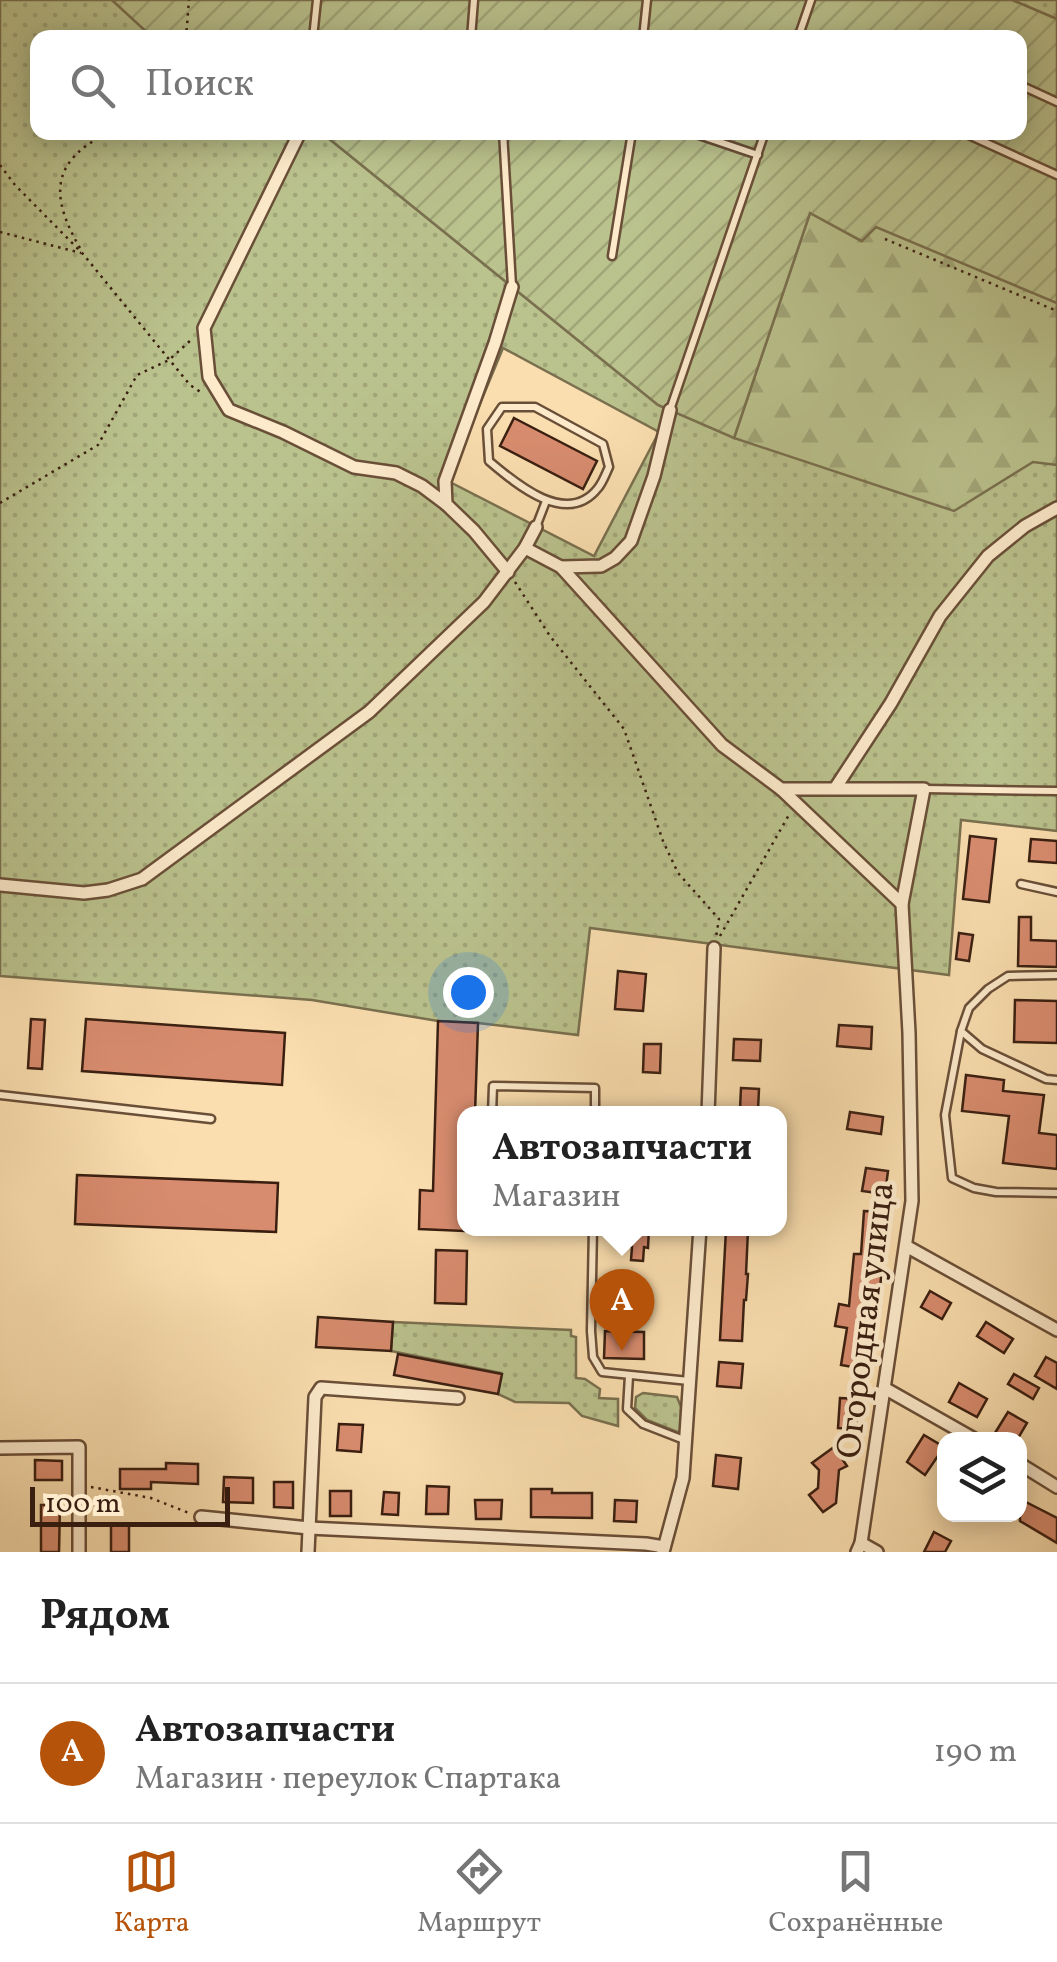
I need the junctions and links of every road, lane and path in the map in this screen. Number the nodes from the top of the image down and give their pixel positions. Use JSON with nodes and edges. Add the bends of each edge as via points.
{"nodes":[{"id":1,"x":189,"y":0,"type":"edge"},
{"id":2,"x":316,"y":0,"type":"edge"},
{"id":3,"x":474,"y":0,"type":"edge"},
{"id":4,"x":647,"y":0,"type":"edge"},
{"id":5,"x":811,"y":0,"type":"edge"},
{"id":6,"x":187,"y":30,"type":"edge"},
{"id":7,"x":314,"y":30,"type":"edge"},
{"id":8,"x":472,"y":30,"type":"edge"},
{"id":9,"x":644,"y":30,"type":"edge"},
{"id":10,"x":801,"y":30,"type":"edge"},
{"id":11,"x":1027,"y":88,"type":"edge"},
{"id":12,"x":1057,"y":102,"type":"edge"},
{"id":13,"x":94,"y":140,"type":"edge"},
{"id":14,"x":296,"y":140,"type":"edge"},
{"id":15,"x":503,"y":140,"type":"edge"},
{"id":16,"x":631,"y":140,"type":"edge"},
{"id":17,"x":714,"y":140,"type":"edge"},
{"id":18,"x":763,"y":140,"type":"edge"},
{"id":19,"x":979,"y":140,"type":"edge"},
{"id":20,"x":758,"y":155,"type":"junction"},
{"id":21,"x":0,"y":165,"type":"edge"},
{"id":22,"x":1057,"y":176,"type":"edge"},
{"id":23,"x":0,"y":232,"type":"edge"},
{"id":24,"x":885,"y":239,"type":"dead end"},
{"id":25,"x":83,"y":254,"type":"junction"},
{"id":26,"x":612,"y":256,"type":"dead end"},
{"id":27,"x":512,"y":287,"type":"joint"},
{"id":28,"x":1057,"y":311,"type":"edge"},
{"id":29,"x":204,"y":328,"type":"junction"},
{"id":30,"x":168,"y":360,"type":"junction"},
{"id":31,"x":203,"y":393,"type":"dead end"},
{"id":32,"x":670,"y":410,"type":"joint"},
{"id":33,"x":546,"y":501,"type":"junction"},
{"id":34,"x":0,"y":503,"type":"edge"},
{"id":35,"x":446,"y":504,"type":"junction"},
{"id":36,"x":1057,"y":508,"type":"edge"},
{"id":37,"x":536,"y":527,"type":"joint"},
{"id":38,"x":525,"y":548,"type":"junction"},
{"id":39,"x":561,"y":568,"type":"junction"},
{"id":40,"x":508,"y":572,"type":"junction"},
{"id":41,"x":836,"y":787,"type":"junction"},
{"id":42,"x":781,"y":788,"type":"junction"},
{"id":43,"x":924,"y":789,"type":"junction"},
{"id":44,"x":1057,"y":791,"type":"edge"},
{"id":45,"x":796,"y":803,"type":"junction"},
{"id":46,"x":1021,"y":884,"type":"dead end"},
{"id":47,"x":0,"y":885,"type":"edge"},
{"id":48,"x":1057,"y":892,"type":"edge"},
{"id":49,"x":902,"y":904,"type":"junction"},
{"id":50,"x":714,"y":948,"type":"junction"},
{"id":51,"x":1057,"y":975,"type":"edge"},
{"id":52,"x":961,"y":1031,"type":"junction"},
{"id":53,"x":1057,"y":1080,"type":"edge"},
{"id":54,"x":0,"y":1095,"type":"edge"},
{"id":55,"x":492,"y":1106,"type":"edge"},
{"id":56,"x":595,"y":1106,"type":"edge"},
{"id":57,"x":708,"y":1106,"type":"edge"},
{"id":58,"x":211,"y":1120,"type":"dead end"},
{"id":59,"x":1057,"y":1193,"type":"edge"},
{"id":60,"x":593,"y":1236,"type":"edge"},
{"id":61,"x":699,"y":1236,"type":"edge"},
{"id":62,"x":906,"y":1246,"type":"junction"},
{"id":63,"x":1057,"y":1330,"type":"edge"},
{"id":64,"x":629,"y":1376,"type":"junction"},
{"id":65,"x":690,"y":1381,"type":"junction"},
{"id":66,"x":886,"y":1388,"type":"junction"},
{"id":67,"x":458,"y":1398,"type":"dead end"},
{"id":68,"x":962,"y":1432,"type":"edge"},
{"id":69,"x":686,"y":1440,"type":"junction"},
{"id":70,"x":0,"y":1448,"type":"edge"},
{"id":71,"x":1027,"y":1468,"type":"edge"},
{"id":72,"x":80,"y":1486,"type":"junction"},
{"id":73,"x":1057,"y":1487,"type":"edge"},
{"id":74,"x":201,"y":1517,"type":"joint"},
{"id":75,"x":308,"y":1528,"type":"junction"},
{"id":76,"x":859,"y":1548,"type":"edge"},
{"id":77,"x":664,"y":1550,"type":"edge"},
{"id":78,"x":79,"y":1552,"type":"edge"},
{"id":79,"x":308,"y":1552,"type":"edge"},
{"id":80,"x":876,"y":1552,"type":"edge"}],
"edges":[{"from":1,"to":6,"type":"path"},
{"from":2,"to":7,"type":"lane"},
{"from":3,"to":8,"type":"lane"},
{"from":4,"to":9,"type":"lane"},
{"from":5,"to":10,"type":"lane"},
{"from":11,"to":12,"type":"lane"},
{"from":13,"to":25,"type":"path","via":[[69,160],[59,196]]},
{"from":14,"to":29,"type":"street"},
{"from":15,"to":27,"type":"lane"},
{"from":16,"to":26,"type":"lane"},
{"from":17,"to":20,"type":"lane"},
{"from":18,"to":20,"type":"lane"},
{"from":19,"to":22,"type":"lane"},
{"from":20,"to":32,"type":"lane"},
{"from":21,"to":25,"type":"path"},
{"from":23,"to":25,"type":"path"},
{"from":24,"to":28,"type":"path"},
{"from":25,"to":30,"type":"path"},
{"from":27,"to":35,"type":"street","via":[[444,480]]},
{"from":29,"to":30,"type":"path"},
{"from":29,"to":35,"type":"street","via":[[209,377],[228,410],[354,467],[396,473]]},
{"from":30,"to":31,"type":"path"},
{"from":30,"to":34,"type":"path","via":[[137,374],[98,445]]},
{"from":32,"to":39,"type":"street","via":[[631,541],[601,566]]},
{"from":33,"to":33,"type":"lane","via":[[489,461],[487,429],[502,407],[535,407],[604,444],[610,467],[598,490],[577,503]]},
{"from":33,"to":37,"type":"lane"},
{"from":35,"to":40,"type":"street"},
{"from":36,"to":41,"type":"street","via":[[988,556],[940,616]]},
{"from":37,"to":38,"type":"street"},
{"from":38,"to":39,"type":"street"},
{"from":38,"to":40,"type":"street"},
{"from":39,"to":42,"type":"street","via":[[722,745]]},
{"from":40,"to":47,"type":"street","via":[[369,712],[142,878],[84,894]]},
{"from":40,"to":50,"type":"path","via":[[624,729],[662,841],[678,872],[719,919]]},
{"from":41,"to":42,"type":"street"},
{"from":41,"to":43,"type":"street"},
{"from":42,"to":45,"type":"street"},
{"from":43,"to":44,"type":"lane"},
{"from":43,"to":49,"type":"street","name":"Огородная улица"},
{"from":45,"to":49,"type":"street"},
{"from":45,"to":50,"type":"path"},
{"from":46,"to":48,"type":"lane"},
{"from":49,"to":62,"type":"street","name":"Огородная улица","via":[[912,1202]]},
{"from":50,"to":57,"type":"street"},
{"from":51,"to":52,"type":"lane","via":[[1008,976],[969,1008]]},
{"from":52,"to":53,"type":"lane","via":[[982,1049]]},
{"from":52,"to":59,"type":"lane","via":[[945,1114],[952,1178],[996,1192]]},
{"from":54,"to":58,"type":"lane"},
{"from":55,"to":56,"type":"lane","via":[[492,1086],[596,1088]]},
{"from":60,"to":64,"type":"lane","via":[[593,1357],[602,1372]]},
{"from":61,"to":65,"type":"street"},
{"from":62,"to":63,"type":"street"},
{"from":62,"to":66,"type":"street","name":"Огородная улица"},
{"from":64,"to":65,"type":"lane"},
{"from":64,"to":69,"type":"lane","via":[[627,1408],[643,1424]]},
{"from":65,"to":69,"type":"street"},
{"from":66,"to":68,"type":"street"},
{"from":66,"to":76,"type":"street","name":"Огородная улица"},
{"from":67,"to":75,"type":"street","via":[[320,1388]]},
{"from":69,"to":77,"type":"street"},
{"from":70,"to":72,"type":"street","via":[[79,1447]]},
{"from":71,"to":73,"type":"street"},
{"from":72,"to":74,"type":"path","via":[[151,1498]]},
{"from":72,"to":78,"type":"street"},
{"from":74,"to":75,"type":"street"},
{"from":75,"to":77,"type":"street"},
{"from":75,"to":79,"type":"street"},
{"from":76,"to":80,"type":"street"}]}
